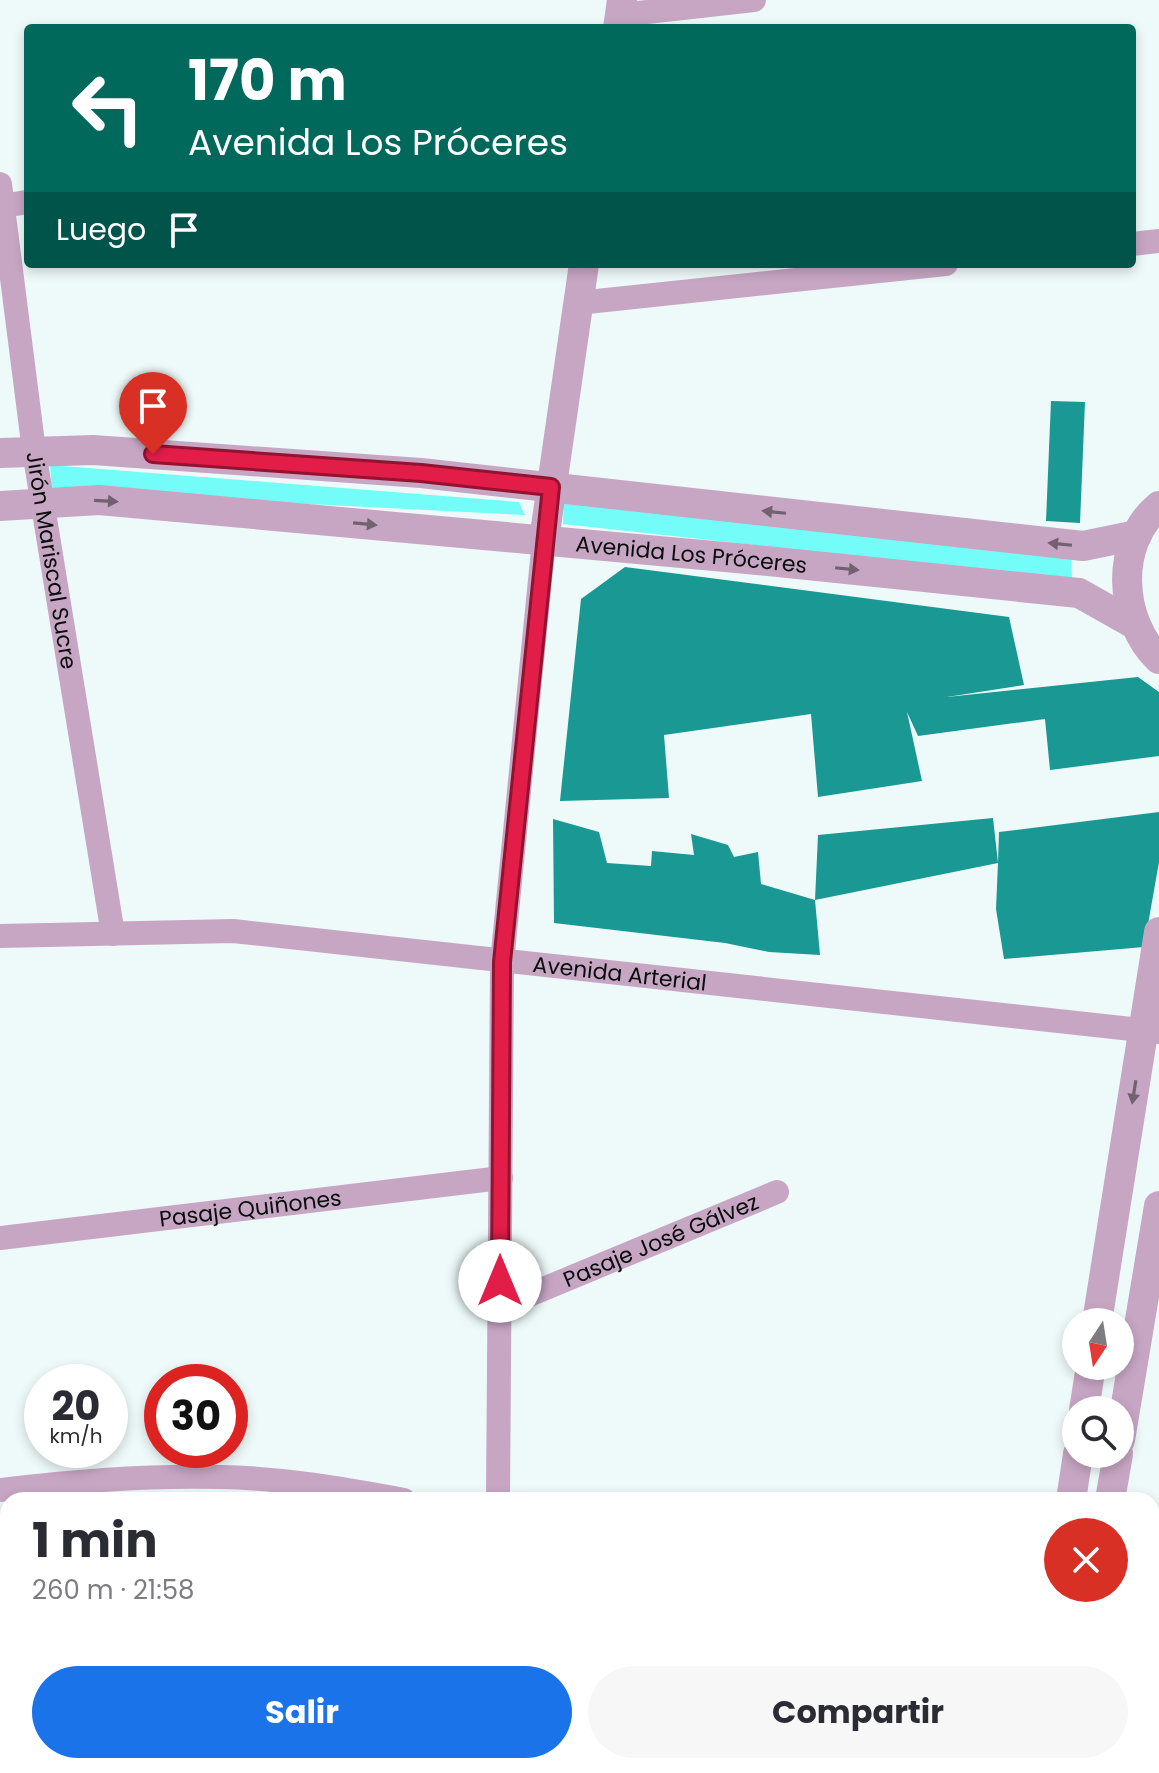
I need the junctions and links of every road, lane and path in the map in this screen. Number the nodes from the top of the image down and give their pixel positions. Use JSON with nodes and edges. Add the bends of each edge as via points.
{"nodes":[{"id":1,"x":754,"y":0,"type":"edge"},
{"id":2,"x":620,"y":14,"type":"edge"},
{"id":3,"x":1,"y":198,"type":"edge"},
{"id":4,"x":24,"y":201,"type":"edge"},
{"id":5,"x":1159,"y":241,"type":"edge"},
{"id":6,"x":1136,"y":244,"type":"edge"},
{"id":7,"x":583,"y":268,"type":"edge"},
{"id":8,"x":908,"y":268,"type":"edge"},
{"id":9,"x":578,"y":303,"type":"junction"},
{"id":10,"x":34,"y":451,"type":"junction"},
{"id":11,"x":0,"y":453,"type":"edge"},
{"id":12,"x":551,"y":487,"type":"junction"},
{"id":13,"x":43,"y":502,"type":"junction"},
{"id":14,"x":0,"y":506,"type":"edge"},
{"id":15,"x":1159,"y":506,"type":"edge"},
{"id":16,"x":1137,"y":535,"type":"junction"},
{"id":17,"x":544,"y":540,"type":"junction"},
{"id":18,"x":1134,"y":624,"type":"junction"},
{"id":19,"x":1159,"y":659,"type":"edge"},
{"id":20,"x":1159,"y":932,"type":"edge"},
{"id":21,"x":113,"y":934,"type":"junction"},
{"id":22,"x":0,"y":936,"type":"edge"},
{"id":23,"x":502,"y":962,"type":"junction"},
{"id":24,"x":1151,"y":1031,"type":"edge"},
{"id":25,"x":501,"y":1178,"type":"junction"},
{"id":26,"x":777,"y":1192,"type":"dead end"},
{"id":27,"x":1159,"y":1206,"type":"edge"},
{"id":28,"x":0,"y":1238,"type":"edge"},
{"id":29,"x":500,"y":1307,"type":"junction"},
{"id":30,"x":1100,"y":1308,"type":"edge"},
{"id":31,"x":1127,"y":1396,"type":"edge"},
{"id":32,"x":1076,"y":1468,"type":"edge"},
{"id":33,"x":1116,"y":1468,"type":"edge"},
{"id":34,"x":0,"y":1490,"type":"edge"},
{"id":35,"x":360,"y":1492,"type":"edge"},
{"id":36,"x":498,"y":1492,"type":"edge"},
{"id":37,"x":1072,"y":1492,"type":"edge"},
{"id":38,"x":1111,"y":1492,"type":"edge"}],
"edges":[{"from":1,"to":2,"type":"street"},
{"from":3,"to":4,"type":"street"},
{"from":3,"to":10,"type":"street","name":"Jirón Mariscal Sucre"},
{"from":5,"to":6,"type":"street"},
{"from":7,"to":9,"type":"street"},
{"from":8,"to":9,"type":"street"},
{"from":9,"to":12,"type":"street"},
{"from":10,"to":11,"type":"street"},
{"from":10,"to":12,"type":"street","via":[[312,465]]},
{"from":10,"to":13,"type":"street","name":"Jirón Mariscal Sucre"},
{"from":16,"to":12,"type":"street","one_way":true,"via":[[1083,546]]},
{"from":12,"to":17,"type":"street"},
{"from":13,"to":14,"type":"street","name":"Avenida Los Próceres"},
{"from":13,"to":17,"type":"street","name":"Avenida Los Próceres","one_way":true,"via":[[99,500]]},
{"from":13,"to":21,"type":"street","name":"Jirón Mariscal Sucre"},
{"from":15,"to":16,"type":"street"},
{"from":16,"to":18,"type":"street","via":[[1128,564],[1127,595]]},
{"from":17,"to":18,"type":"street","name":"Avenida Los Próceres","one_way":true,"via":[[1079,593]]},
{"from":17,"to":23,"type":"street"},
{"from":18,"to":19,"type":"street"},
{"from":20,"to":24,"type":"street"},
{"from":21,"to":22,"type":"street","name":"Avenida Arterial"},
{"from":21,"to":23,"type":"street","name":"Avenida Arterial","via":[[233,931]]},
{"from":23,"to":24,"type":"street","name":"Avenida Arterial"},
{"from":23,"to":25,"type":"street"},
{"from":24,"to":30,"type":"street","one_way":true},
{"from":25,"to":28,"type":"street","name":"Pasaje Quiñones"},
{"from":25,"to":29,"type":"street"},
{"from":26,"to":29,"type":"street","name":"Pasaje José Gálvez"},
{"from":27,"to":31,"type":"street"},
{"from":29,"to":36,"type":"street"},
{"from":32,"to":37,"type":"street"},
{"from":33,"to":38,"type":"street"},
{"from":34,"to":35,"type":"street","via":[[84,1480],[223,1477]]}]}
